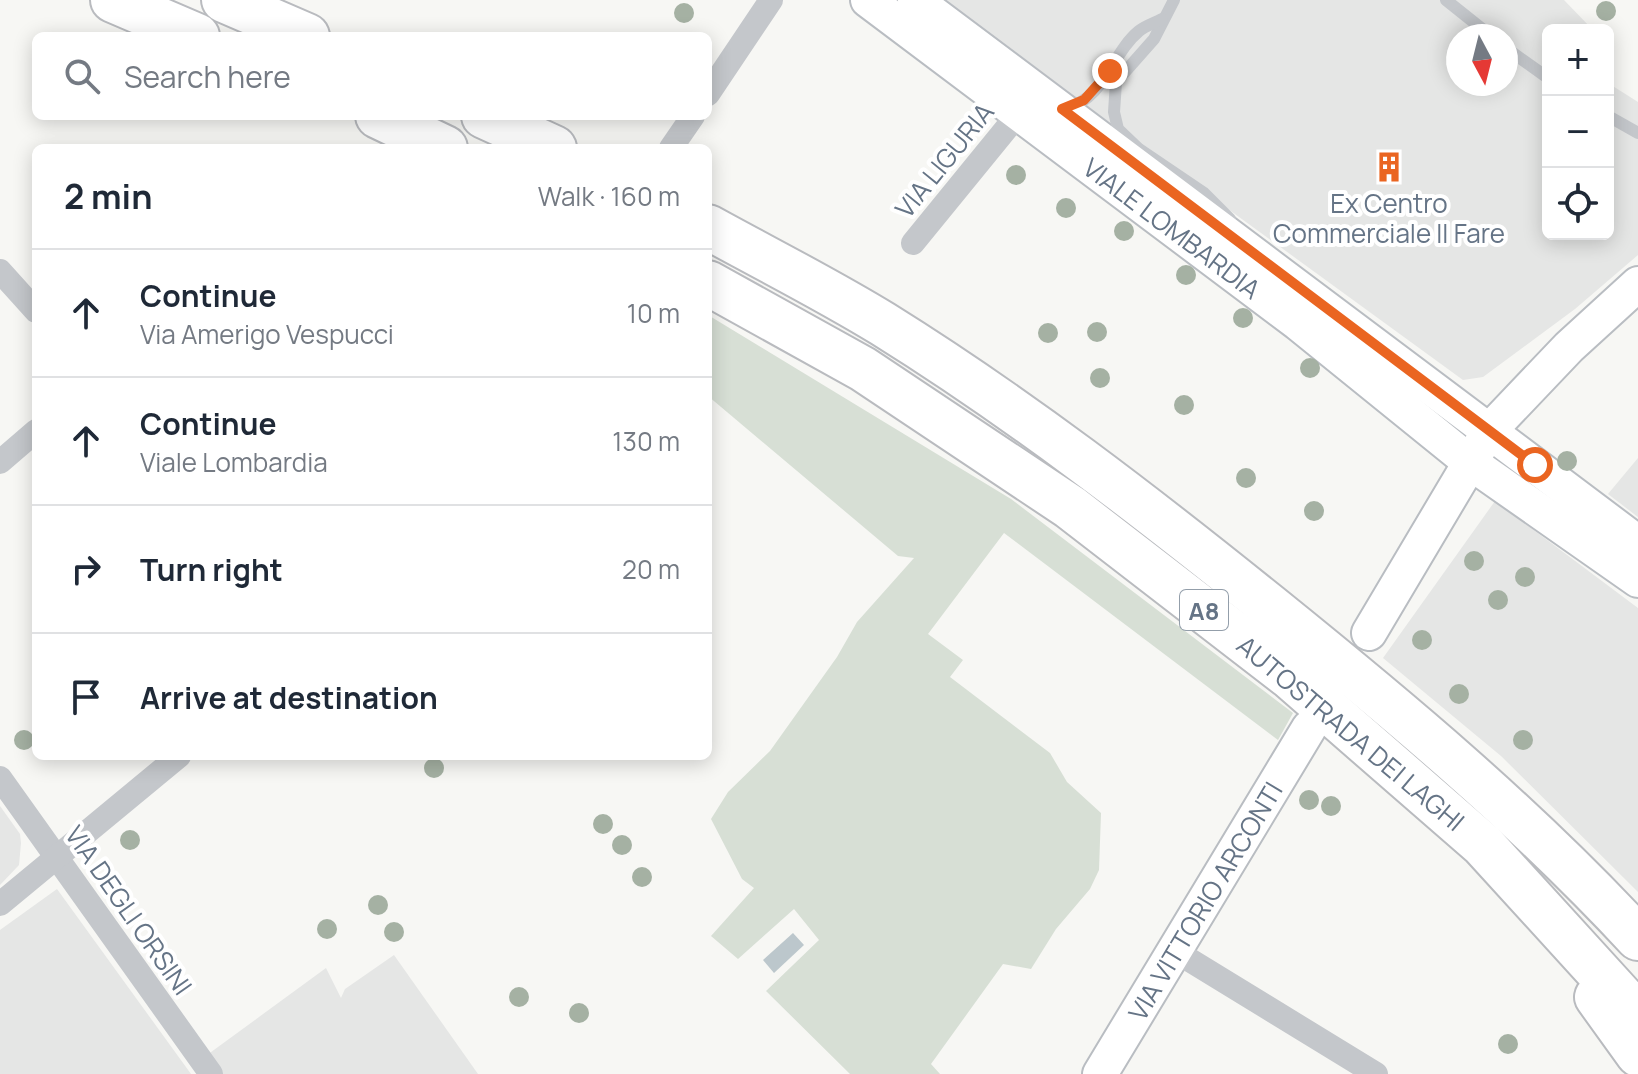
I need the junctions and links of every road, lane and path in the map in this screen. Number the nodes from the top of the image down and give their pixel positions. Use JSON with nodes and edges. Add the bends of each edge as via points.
{"nodes":[{"id":1,"x":113,"y":0,"type":"edge"},
{"id":2,"x":224,"y":0,"type":"edge"},
{"id":3,"x":771,"y":0,"type":"edge"},
{"id":4,"x":868,"y":0,"type":"edge"},
{"id":5,"x":915,"y":0,"type":"edge"},
{"id":6,"x":1174,"y":0,"type":"edge"},
{"id":7,"x":1446,"y":0,"type":"edge"},
{"id":8,"x":1162,"y":19,"type":"junction"},
{"id":9,"x":1476,"y":24,"type":"edge"},
{"id":10,"x":188,"y":32,"type":"edge"},
{"id":11,"x":298,"y":32,"type":"edge"},
{"id":12,"x":1518,"y":57,"type":"edge"},
{"id":13,"x":1542,"y":74,"type":"edge"},
{"id":14,"x":712,"y":88,"type":"edge"},
{"id":15,"x":1062,"y":109,"type":"junction"},
{"id":16,"x":1019,"y":113,"type":"junction"},
{"id":17,"x":1614,"y":119,"type":"edge"},
{"id":18,"x":386,"y":120,"type":"edge"},
{"id":19,"x":493,"y":120,"type":"edge"},
{"id":20,"x":690,"y":120,"type":"edge"},
{"id":21,"x":1638,"y":133,"type":"edge"},
{"id":22,"x":437,"y":144,"type":"edge"},
{"id":23,"x":545,"y":144,"type":"edge"},
{"id":24,"x":674,"y":144,"type":"edge"},
{"id":25,"x":712,"y":229,"type":"edge"},
{"id":26,"x":913,"y":243,"type":"dead end"},
{"id":27,"x":1241,"y":244,"type":"junction"},
{"id":28,"x":0,"y":271,"type":"edge"},
{"id":29,"x":1638,"y":284,"type":"edge"},
{"id":30,"x":712,"y":285,"type":"edge"},
{"id":31,"x":32,"y":307,"type":"edge"},
{"id":32,"x":1489,"y":431,"type":"junction"},
{"id":33,"x":32,"y":434,"type":"edge"},
{"id":34,"x":0,"y":462,"type":"edge"},
{"id":35,"x":1471,"y":463,"type":"junction"},
{"id":36,"x":1638,"y":543,"type":"edge"},
{"id":37,"x":1638,"y":580,"type":"edge"},
{"id":38,"x":1369,"y":633,"type":"dead end"},
{"id":39,"x":1309,"y":728,"type":"dead end"},
{"id":40,"x":174,"y":760,"type":"edge"},
{"id":41,"x":0,"y":778,"type":"edge"},
{"id":42,"x":1483,"y":845,"type":"junction"},
{"id":43,"x":56,"y":856,"type":"junction"},
{"id":44,"x":0,"y":904,"type":"edge"},
{"id":45,"x":1638,"y":938,"type":"edge"},
{"id":46,"x":1175,"y":951,"type":"junction"},
{"id":47,"x":1638,"y":1015,"type":"edge"},
{"id":48,"x":1638,"y":1054,"type":"edge"},
{"id":49,"x":206,"y":1066,"type":"edge"},
{"id":50,"x":1100,"y":1074,"type":"edge"},
{"id":51,"x":1376,"y":1074,"type":"edge"}],
"edges":[{"from":1,"to":10,"type":"highway"},
{"from":2,"to":11,"type":"highway"},
{"from":3,"to":14,"type":"street"},
{"from":4,"to":16,"type":"main road","name":"VIALE LOMBARDIA"},
{"from":5,"to":15,"type":"main road","name":"VIALE LOMBARDIA"},
{"from":6,"to":8,"type":"lane"},
{"from":7,"to":9,"type":"lane"},
{"from":8,"to":15,"type":"lane","via":[[1138,32],[1084,100]]},
{"from":8,"to":27,"type":"lane","via":[[1154,39],[1116,82],[1118,129],[1204,193],[1229,217]]},
{"from":12,"to":13,"type":"lane"},
{"from":15,"to":27,"type":"main road","name":"VIALE LOMBARDIA"},
{"from":16,"to":26,"type":"street","name":"VIA LIGURIA"},
{"from":16,"to":35,"type":"main road","name":"VIALE LOMBARDIA","via":[[1298,323]]},
{"from":17,"to":21,"type":"lane"},
{"from":18,"to":22,"type":"highway"},
{"from":19,"to":23,"type":"highway"},
{"from":20,"to":24,"type":"street"},
{"from":25,"to":45,"type":"highway","name":"AUTOSTRADA DEI LAGHI","number":"A8","via":[[882,324],[1181,536],[1429,738]]},
{"from":27,"to":32,"type":"main road","name":"VIALE LOMBARDIA"},
{"from":28,"to":31,"type":"street"},
{"from":29,"to":32,"type":"main road"},
{"from":30,"to":42,"type":"highway","name":"AUTOSTRADA DEI LAGHI","number":"A8","via":[[863,369],[1070,507],[1289,676]]},
{"from":32,"to":35,"type":"main road"},
{"from":32,"to":36,"type":"main road","name":"VIALE LOMBARDIA"},
{"from":33,"to":34,"type":"street"},
{"from":35,"to":37,"type":"main road","name":"VIALE LOMBARDIA"},
{"from":35,"to":38,"type":"main road"},
{"from":39,"to":46,"type":"main road","name":"VIA VITTORIO ARCONTI"},
{"from":40,"to":43,"type":"street"},
{"from":41,"to":43,"type":"street","name":"VIA DEGLI ORSINI"},
{"from":42,"to":47,"type":"highway","name":"AUTOSTRADA DEI LAGHI","number":"A8"},
{"from":42,"to":48,"type":"highway"},
{"from":43,"to":44,"type":"street"},
{"from":43,"to":49,"type":"street","name":"VIA DEGLI ORSINI"},
{"from":46,"to":50,"type":"main road","name":"VIA VITTORIO ARCONTI"},
{"from":46,"to":51,"type":"street"}]}
